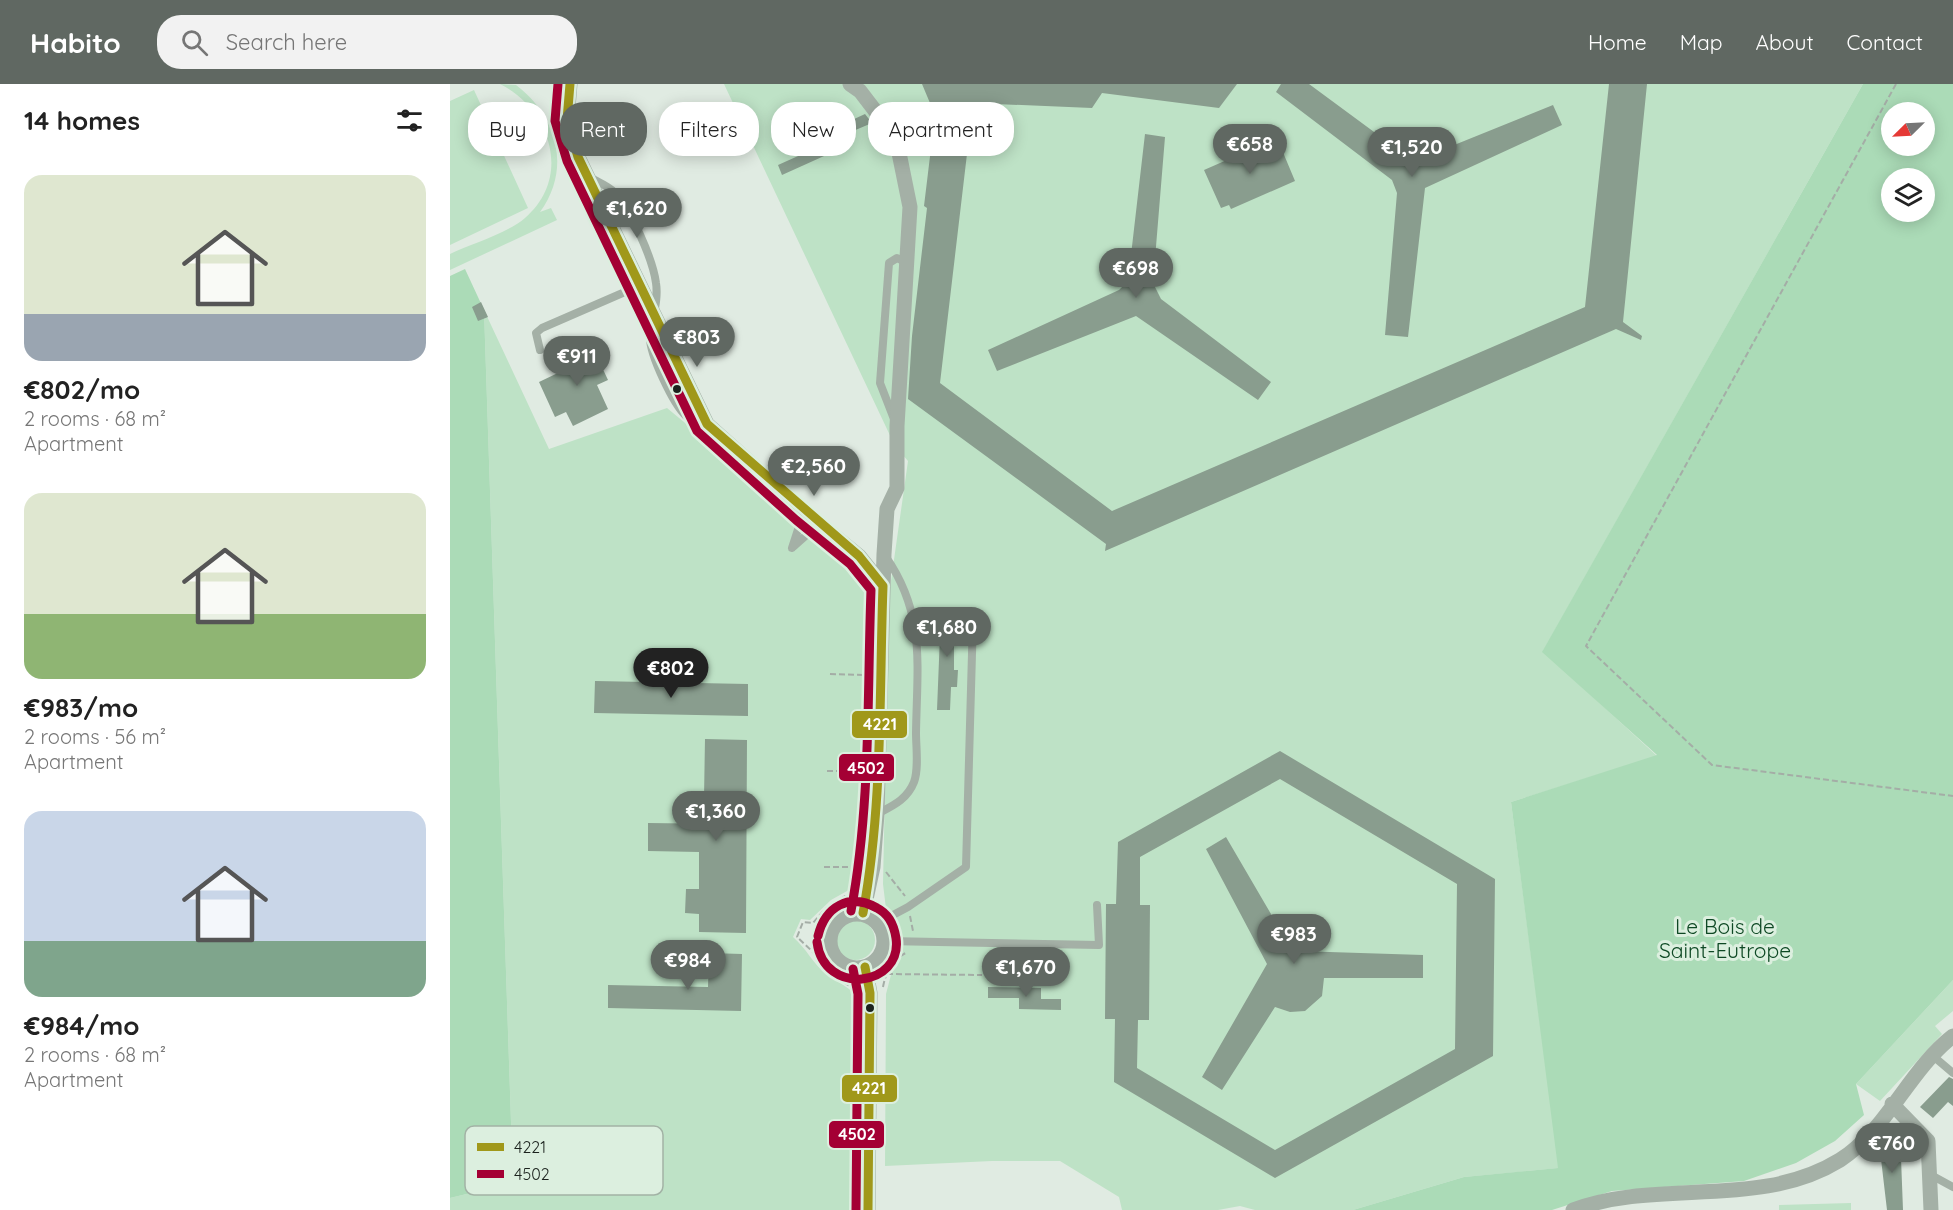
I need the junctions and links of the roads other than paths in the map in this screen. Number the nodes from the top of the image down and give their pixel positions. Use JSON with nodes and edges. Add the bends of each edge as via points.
{"nodes":[{"id":1,"x":570,"y":84,"type":"edge"},
{"id":2,"x":850,"y":84,"type":"edge"},
{"id":3,"x":587,"y":176,"type":"junction"},
{"id":4,"x":641,"y":285,"type":"junction"},
{"id":5,"x":655,"y":317,"type":"junction"},
{"id":6,"x":540,"y":350,"type":"dead end"},
{"id":7,"x":804,"y":511,"type":"junction"},
{"id":8,"x":820,"y":523,"type":"junction"},
{"id":9,"x":884,"y":554,"type":"junction"},
{"id":10,"x":884,"y":586,"type":"junction"},
{"id":11,"x":972,"y":618,"type":"dead end"},
{"id":12,"x":877,"y":814,"type":"junction"},
{"id":13,"x":1097,"y":905,"type":"dead end"},
{"id":14,"x":862,"y":913,"type":"junction"},
{"id":15,"x":878,"y":923,"type":"junction"},
{"id":16,"x":885,"y":941,"type":"junction"},
{"id":17,"x":865,"y":967,"type":"junction"},
{"id":18,"x":1953,"y":1036,"type":"edge"},
{"id":19,"x":1933,"y":1056,"type":"junction"},
{"id":20,"x":1953,"y":1073,"type":"edge"},
{"id":21,"x":1892,"y":1104,"type":"junction"},
{"id":22,"x":1931,"y":1175,"type":"junction"},
{"id":23,"x":1953,"y":1187,"type":"edge"},
{"id":24,"x":868,"y":1210,"type":"edge"},
{"id":25,"x":1573,"y":1210,"type":"edge"},
{"id":26,"x":1931,"y":1210,"type":"edge"}],
"edges":[{"from":1,"to":3,"type":"street","via":[[567,120]]},
{"from":2,"to":9,"type":"street","via":[[896,138],[910,207],[897,488],[887,509]]},
{"from":3,"to":4,"type":"street"},
{"from":3,"to":5,"type":"lane","via":[[613,191],[630,216],[657,284]]},
{"from":4,"to":5,"type":"street"},
{"from":4,"to":6,"type":"lane","via":[[542,328],[536,333]]},
{"from":5,"to":7,"type":"street","via":[[697,407],[717,434]]},
{"from":7,"to":8,"type":"street"},
{"from":7,"to":8,"type":"lane","via":[[792,548]]},
{"from":8,"to":10,"type":"street","via":[[859,556]]},
{"from":9,"to":10,"type":"street"},
{"from":9,"to":12,"type":"lane","via":[[900,577],[916,623],[915,780],[900,802]]},
{"from":10,"to":12,"type":"street"},
{"from":11,"to":15,"type":"lane","via":[[966,867],[909,907]]},
{"from":12,"to":14,"type":"street","via":[[873,867]]},
{"from":13,"to":16,"type":"lane","via":[[1099,945]]},
{"from":14,"to":15,"type":"street"},
{"from":14,"to":17,"type":"street","via":[[836,922],[829,940],[840,963]]},
{"from":15,"to":16,"type":"street"},
{"from":16,"to":17,"type":"street","via":[[879,957]]},
{"from":17,"to":24,"type":"street","via":[[870,993]]},
{"from":18,"to":19,"type":"street"},
{"from":19,"to":20,"type":"lane"},
{"from":19,"to":21,"type":"street"},
{"from":21,"to":22,"type":"street","via":[[1928,1141]]},
{"from":21,"to":25,"type":"street","via":[[1866,1138],[1841,1160],[1788,1183],[1757,1190],[1616,1199]]},
{"from":22,"to":23,"type":"lane"},
{"from":22,"to":26,"type":"street"}]}
